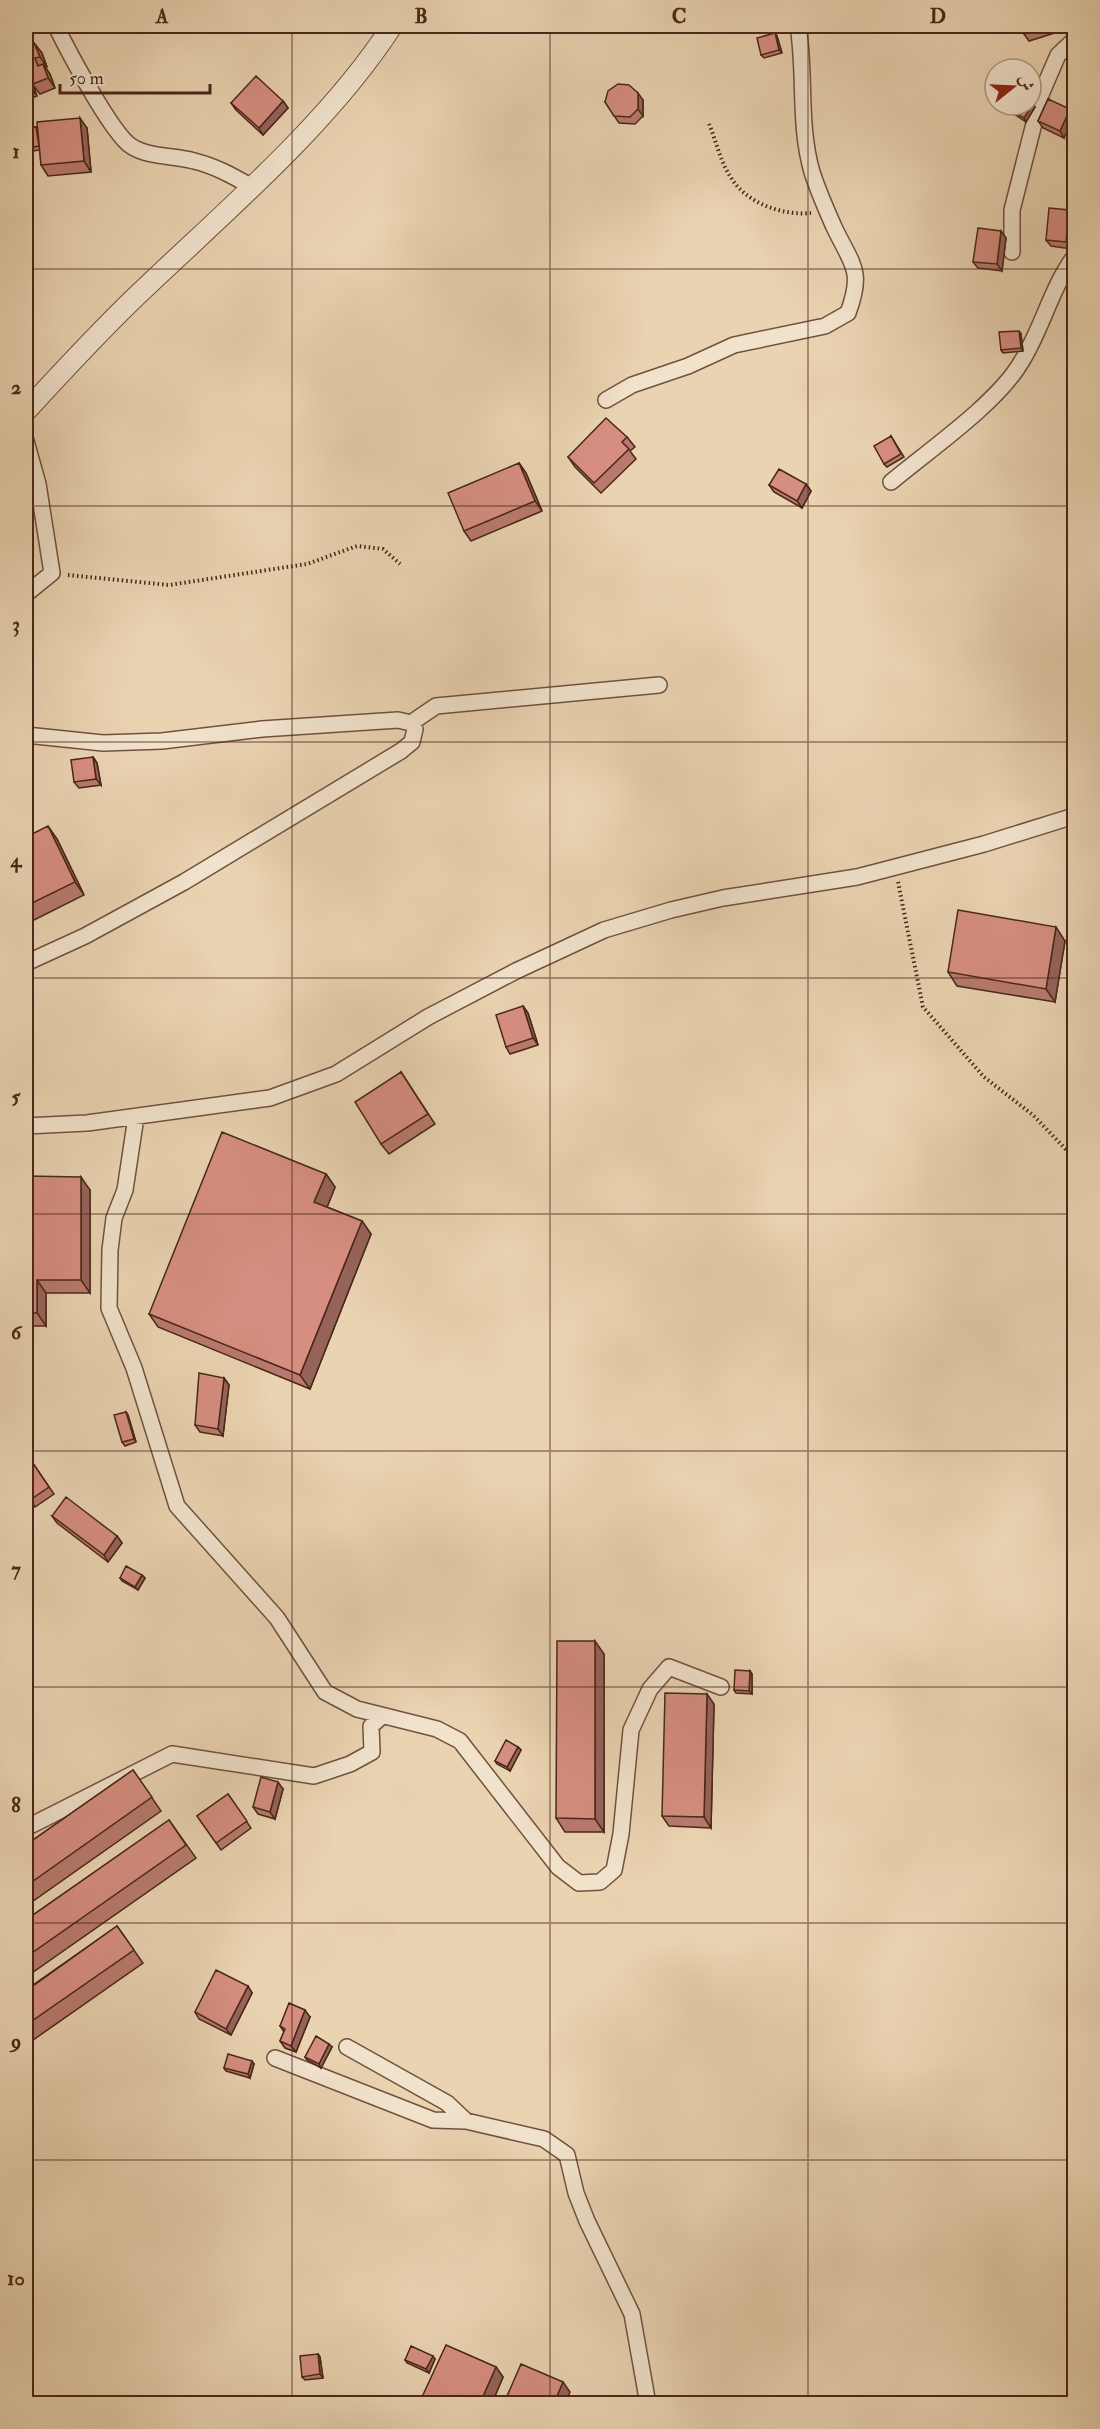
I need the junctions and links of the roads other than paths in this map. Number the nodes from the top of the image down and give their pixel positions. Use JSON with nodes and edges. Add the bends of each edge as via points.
{"nodes":[{"id":1,"x":56,"y":26,"type":"edge"},
{"id":2,"x":392,"y":26,"type":"edge"},
{"id":3,"x":798,"y":26,"type":"edge"},
{"id":4,"x":1074,"y":40,"type":"edge"},
{"id":5,"x":252,"y":187,"type":"junction"},
{"id":6,"x":1012,"y":252,"type":"dead end"},
{"id":7,"x":1074,"y":257,"type":"edge"},
{"id":8,"x":606,"y":400,"type":"dead end"},
{"id":9,"x":29,"y":404,"type":"edge"},
{"id":10,"x":26,"y":441,"type":"edge"},
{"id":11,"x":891,"y":482,"type":"dead end"},
{"id":12,"x":26,"y":594,"type":"edge"},
{"id":13,"x":658,"y":685,"type":"dead end"},
{"id":14,"x":411,"y":723,"type":"junction"},
{"id":15,"x":26,"y":735,"type":"edge"},
{"id":16,"x":1074,"y":816,"type":"edge"},
{"id":17,"x":26,"y":963,"type":"edge"},
{"id":18,"x":136,"y":1117,"type":"junction"},
{"id":19,"x":26,"y":1126,"type":"edge"},
{"id":20,"x":721,"y":1687,"type":"dead end"},
{"id":21,"x":382,"y":1716,"type":"junction"},
{"id":22,"x":26,"y":1828,"type":"edge"},
{"id":23,"x":347,"y":2047,"type":"dead end"},
{"id":24,"x":275,"y":2058,"type":"dead end"},
{"id":25,"x":466,"y":2121,"type":"junction"},
{"id":26,"x":648,"y":2403,"type":"edge"}],
"edges":[{"from":1,"to":5,"type":"street","via":[[130,146],[223,170]]},
{"from":2,"to":5,"type":"street","via":[[331,104]]},
{"from":3,"to":8,"type":"street","via":[[805,144],[827,211],[855,273],[855,294],[848,313],[825,326],[734,345],[632,385]]},
{"from":4,"to":6,"type":"street","via":[[1058,55],[1042,92],[1012,210]]},
{"from":5,"to":9,"type":"street"},
{"from":7,"to":11,"type":"street","via":[[1059,278],[1020,366],[1003,386]]},
{"from":10,"to":12,"type":"street","via":[[38,484],[52,573]]},
{"from":13,"to":14,"type":"street","via":[[436,706]]},
{"from":14,"to":15,"type":"street","via":[[398,720],[262,729],[162,741],[115,742]]},
{"from":14,"to":17,"type":"street","via":[[415,735],[401,751],[184,882]]},
{"from":16,"to":18,"type":"street","via":[[857,877],[723,898],[604,930],[428,1017],[336,1074],[270,1098]]},
{"from":18,"to":19,"type":"street"},
{"from":18,"to":21,"type":"street","via":[[125,1190],[114,1218],[109,1308],[134,1368],[177,1506],[277,1618],[325,1692],[357,1709]]},
{"from":20,"to":21,"type":"street","via":[[669,1667],[650,1689],[631,1730],[614,1870],[600,1882],[579,1882],[558,1867],[460,1741],[437,1729]]},
{"from":21,"to":22,"type":"street","via":[[370,1726],[372,1752],[314,1776],[172,1754]]},
{"from":23,"to":25,"type":"street","via":[[447,2103]]},
{"from":24,"to":25,"type":"street","via":[[433,2121]]},
{"from":25,"to":26,"type":"street","via":[[544,2139],[567,2155],[587,2221],[632,2314]]}]}
